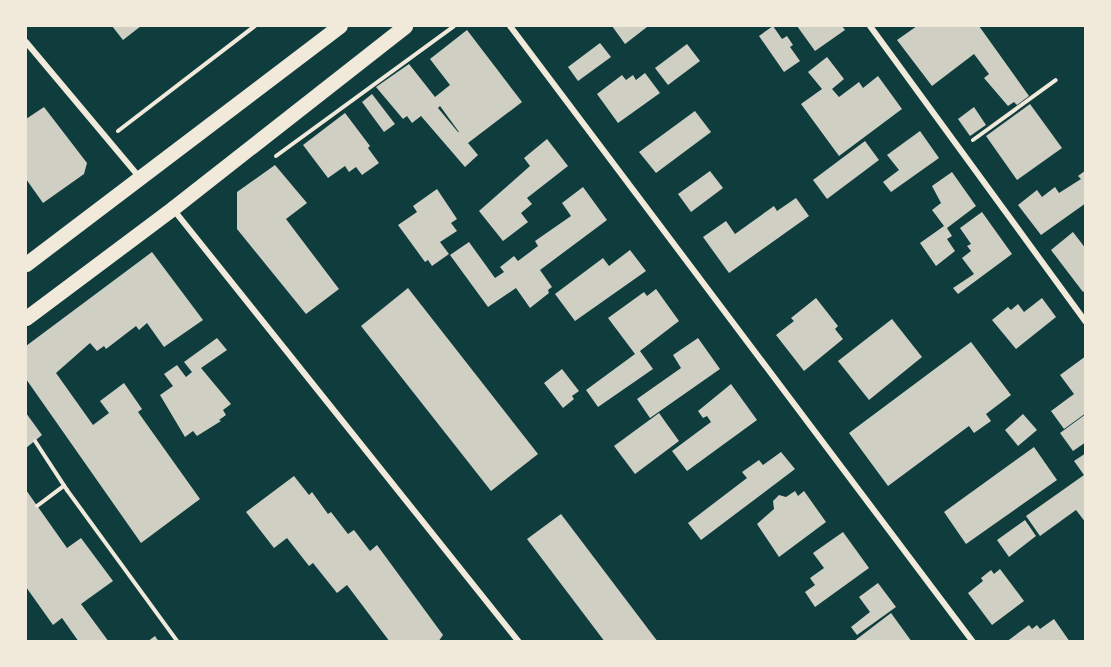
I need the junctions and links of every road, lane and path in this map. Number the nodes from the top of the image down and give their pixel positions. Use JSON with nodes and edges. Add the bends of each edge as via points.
{"nodes":[{"id":1,"x":255,"y":26,"type":"edge"},
{"id":2,"x":340,"y":26,"type":"edge"},
{"id":3,"x":405,"y":26,"type":"edge"},
{"id":4,"x":510,"y":26,"type":"edge"},
{"id":5,"x":870,"y":26,"type":"edge"},
{"id":6,"x":26,"y":42,"type":"edge"},
{"id":7,"x":1056,"y":81,"type":"dead end"},
{"id":8,"x":107,"y":139,"type":"junction"},
{"id":9,"x":960,"y":150,"type":"junction"},
{"id":10,"x":140,"y":178,"type":"junction"},
{"id":11,"x":173,"y":208,"type":"junction"},
{"id":12,"x":26,"y":264,"type":"edge"},
{"id":13,"x":26,"y":318,"type":"edge"},
{"id":14,"x":1086,"y":322,"type":"edge"},
{"id":15,"x":34,"y":441,"type":"dead end"},
{"id":16,"x":64,"y":486,"type":"junction"},
{"id":17,"x":37,"y":506,"type":"dead end"},
{"id":18,"x":178,"y":642,"type":"edge"},
{"id":19,"x":519,"y":642,"type":"edge"},
{"id":20,"x":973,"y":642,"type":"edge"}],
"edges":[{"from":1,"to":8,"type":"path"},
{"from":2,"to":10,"type":"main road"},
{"from":3,"to":11,"type":"main road"},
{"from":4,"to":20,"type":"street"},
{"from":5,"to":9,"type":"street"},
{"from":6,"to":8,"type":"street"},
{"from":7,"to":9,"type":"path"},
{"from":8,"to":10,"type":"street"},
{"from":9,"to":14,"type":"street"},
{"from":10,"to":12,"type":"main road"},
{"from":11,"to":13,"type":"main road"},
{"from":11,"to":19,"type":"street"},
{"from":15,"to":16,"type":"path"},
{"from":16,"to":17,"type":"path"},
{"from":16,"to":18,"type":"path"}]}
